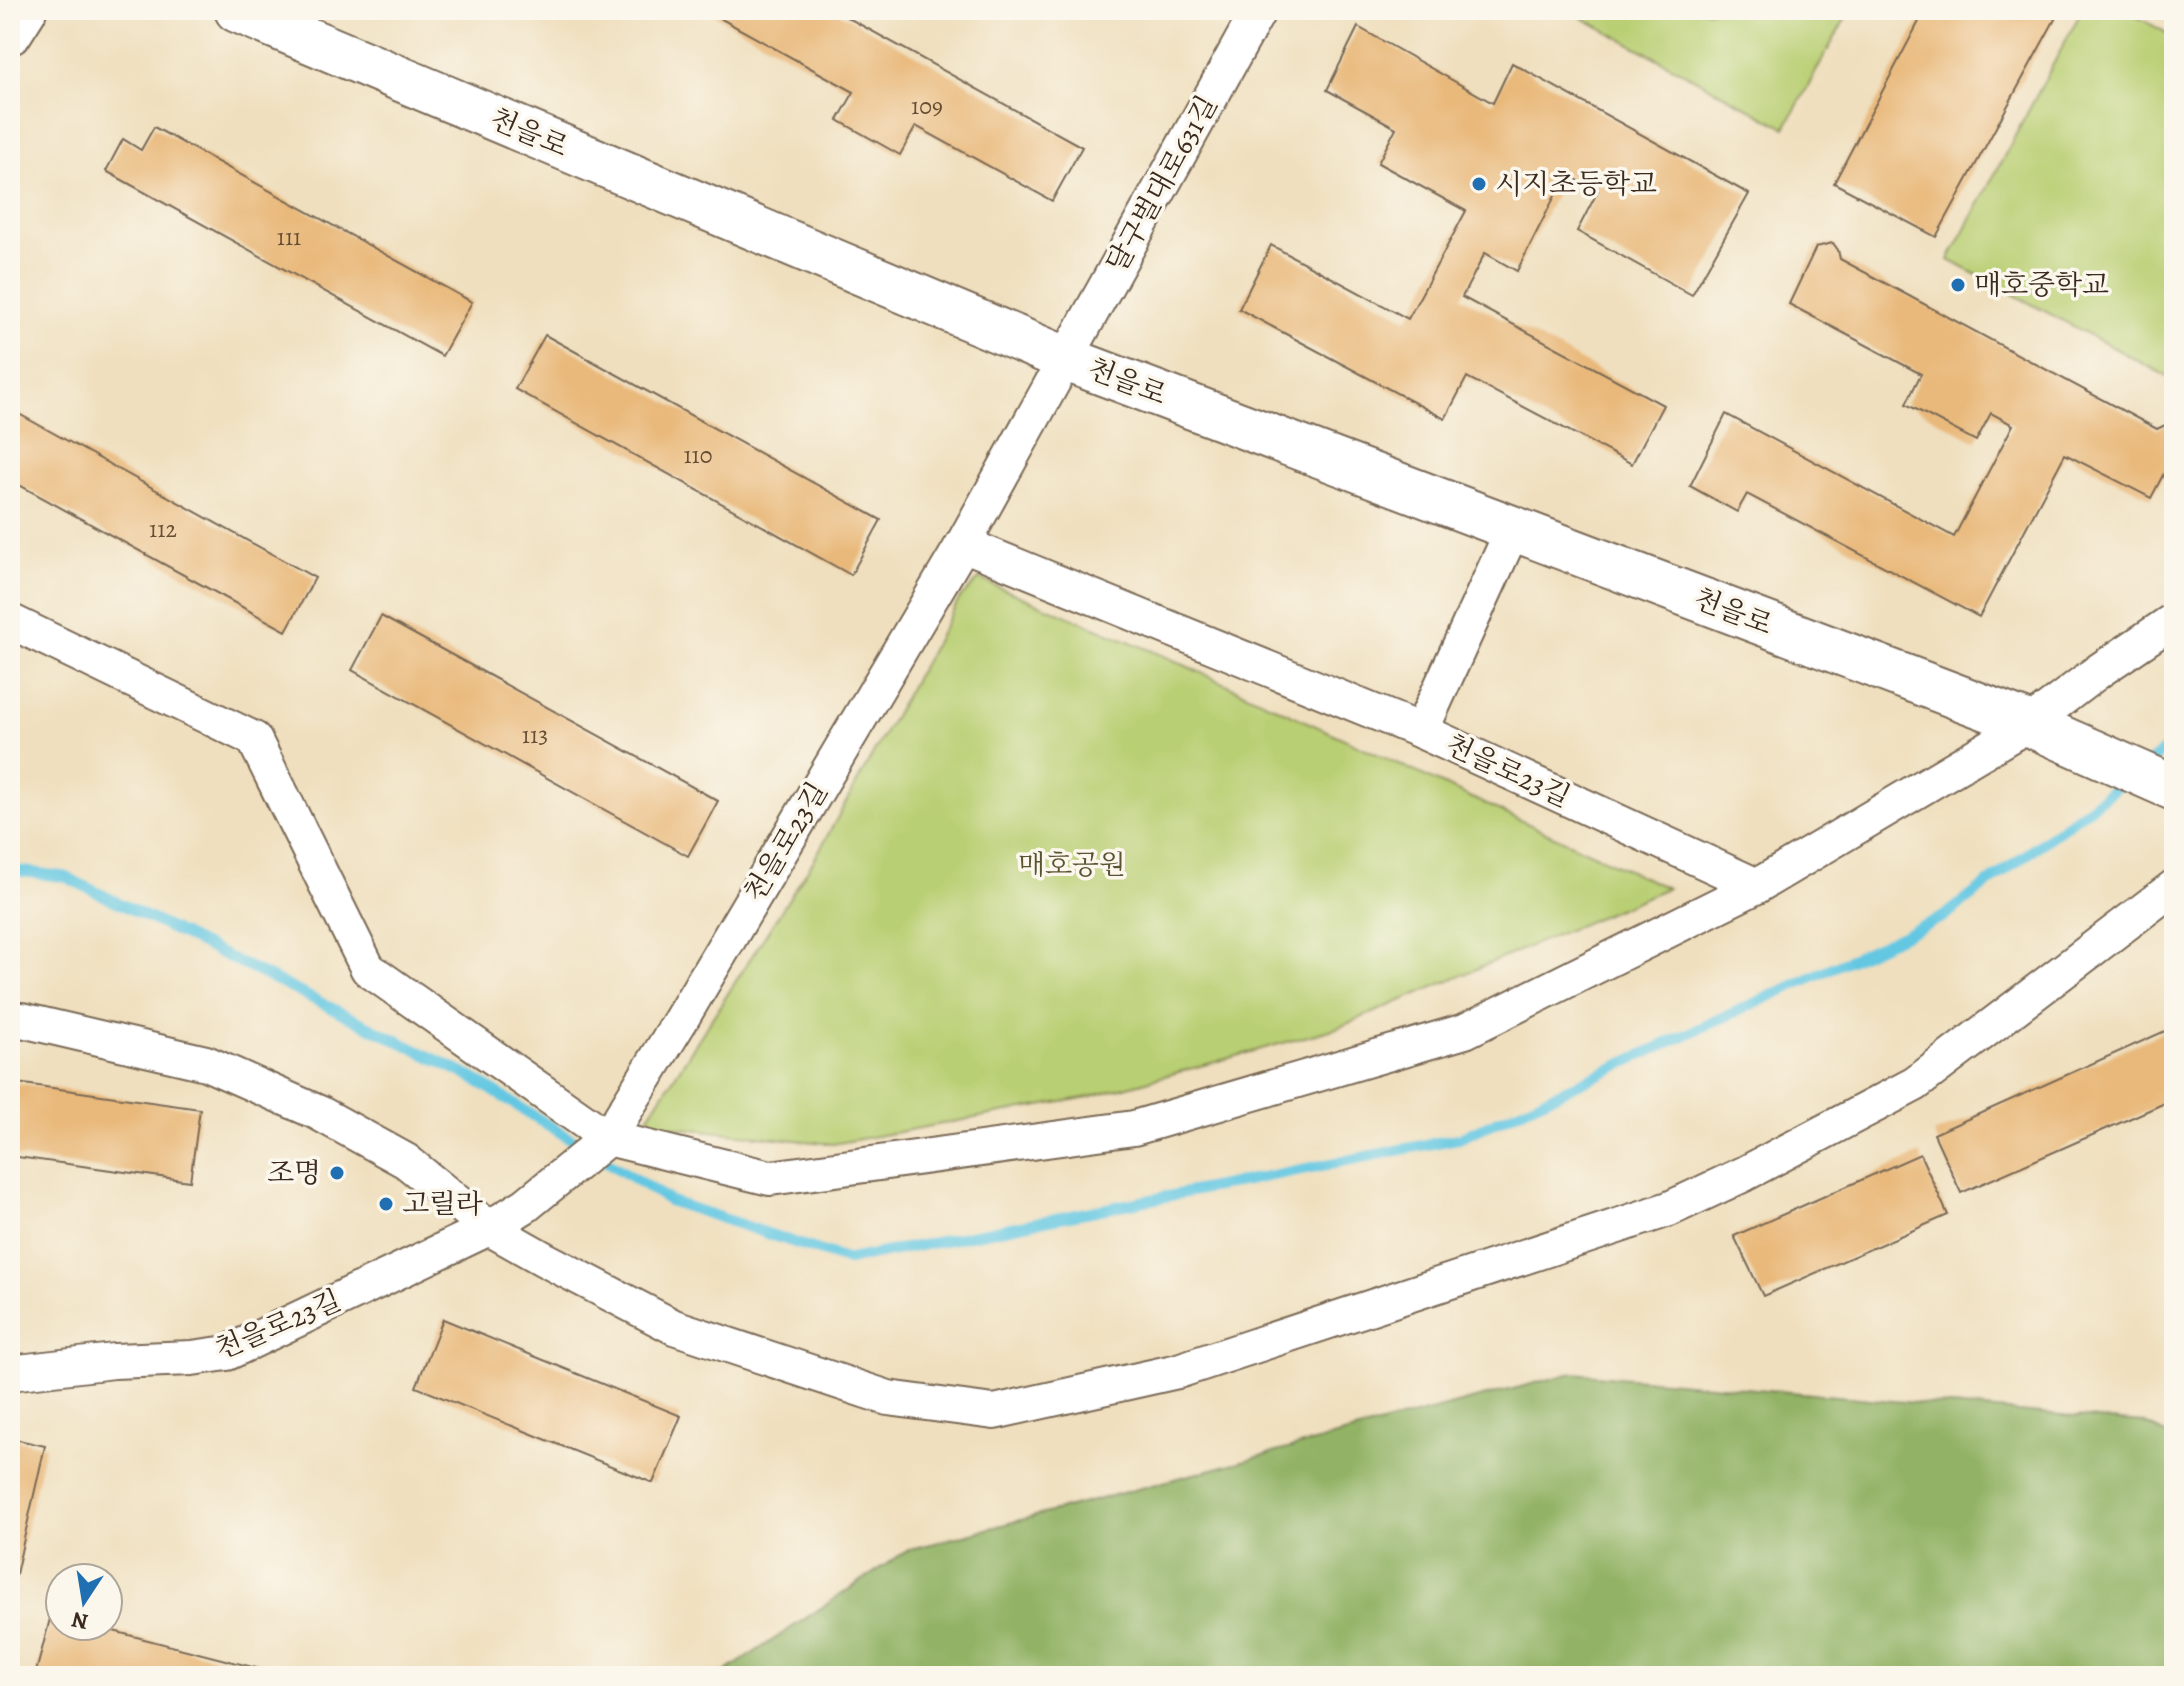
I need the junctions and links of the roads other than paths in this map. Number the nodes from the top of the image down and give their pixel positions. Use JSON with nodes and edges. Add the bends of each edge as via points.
{"nodes":[{"id":1,"x":24,"y":10,"type":"edge"},
{"id":2,"x":237,"y":10,"type":"edge"},
{"id":3,"x":1259,"y":10,"type":"edge"},
{"id":4,"x":10,"y":32,"type":"edge"},
{"id":5,"x":1066,"y":359,"type":"junction"},
{"id":6,"x":1513,"y":529,"type":"junction"},
{"id":7,"x":963,"y":544,"type":"junction"},
{"id":8,"x":2174,"y":620,"type":"edge"},
{"id":9,"x":10,"y":621,"type":"edge"},
{"id":10,"x":2029,"y":724,"type":"junction"},
{"id":11,"x":1421,"y":731,"type":"junction"},
{"id":12,"x":2174,"y":788,"type":"edge"},
{"id":13,"x":1757,"y":886,"type":"junction"},
{"id":14,"x":2174,"y":887,"type":"edge"},
{"id":15,"x":10,"y":1021,"type":"edge"},
{"id":16,"x":608,"y":1138,"type":"junction"},
{"id":17,"x":489,"y":1228,"type":"junction"},
{"id":18,"x":10,"y":1373,"type":"edge"}],
"edges":[{"from":1,"to":4,"type":"street"},
{"from":2,"to":5,"type":"street","name":"천을로"},
{"from":3,"to":5,"type":"street","name":"달구벌대로631길"},
{"from":5,"to":6,"type":"street","name":"천을로"},
{"from":5,"to":7,"type":"street","name":"천을로23길"},
{"from":6,"to":10,"type":"street","name":"천을로"},
{"from":6,"to":11,"type":"street"},
{"from":7,"to":11,"type":"street","name":"천을로23길"},
{"from":7,"to":16,"type":"street","name":"천을로23길"},
{"from":8,"to":10,"type":"street"},
{"from":9,"to":16,"type":"street","via":[[254,739],[368,969]]},
{"from":10,"to":12,"type":"street","name":"천을로"},
{"from":10,"to":13,"type":"street"},
{"from":11,"to":13,"type":"street","name":"천을로23길"},
{"from":13,"to":16,"type":"street","via":[[1465,1031],[1134,1128],[770,1178]]},
{"from":14,"to":17,"type":"street","via":[[1915,1084],[1669,1209],[1178,1371],[994,1412],[888,1398],[674,1327]]},
{"from":15,"to":17,"type":"street","via":[[220,1069],[319,1113],[406,1161]]},
{"from":16,"to":17,"type":"street","name":"천을로23길"},
{"from":17,"to":18,"type":"street","name":"천을로23길","via":[[227,1353]]}]}
